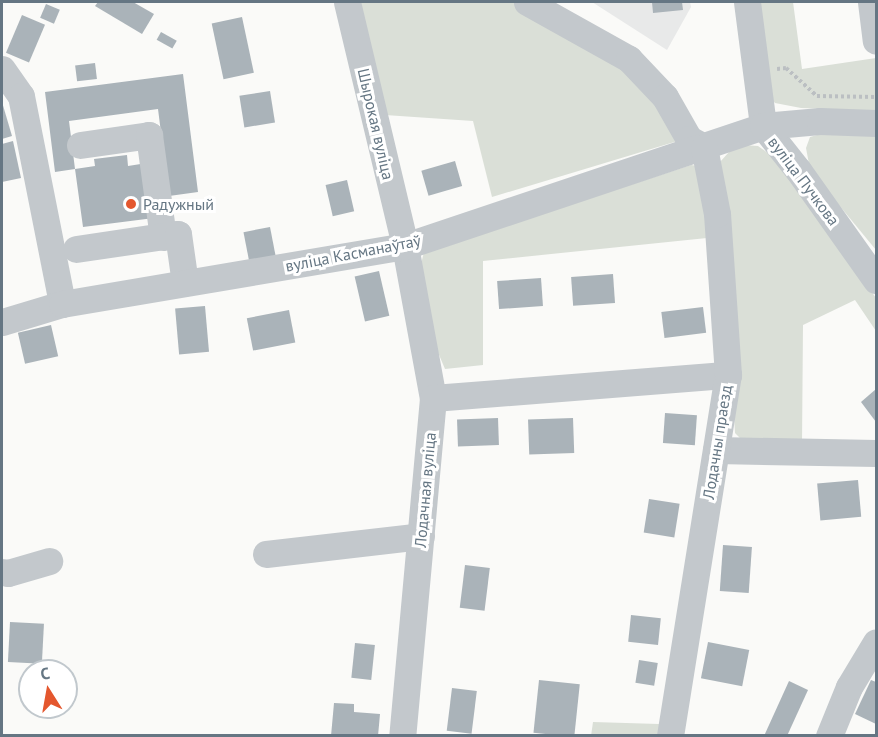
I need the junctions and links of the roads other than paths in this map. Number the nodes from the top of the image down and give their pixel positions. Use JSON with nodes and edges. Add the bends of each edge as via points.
{"nodes":[{"id":1,"x":347,"y":2,"type":"edge"},
{"id":2,"x":527,"y":2,"type":"edge"},
{"id":3,"x":747,"y":2,"type":"edge"},
{"id":4,"x":872,"y":2,"type":"edge"},
{"id":5,"x":876,"y":41,"type":"edge"},
{"id":6,"x":2,"y":69,"type":"edge"},
{"id":7,"x":876,"y":123,"type":"edge"},
{"id":8,"x":763,"y":126,"type":"junction"},
{"id":9,"x":80,"y":145,"type":"dead end"},
{"id":10,"x":704,"y":147,"type":"junction"},
{"id":11,"x":164,"y":237,"type":"junction"},
{"id":12,"x":405,"y":246,"type":"junction"},
{"id":13,"x":76,"y":249,"type":"dead end"},
{"id":14,"x":876,"y":280,"type":"edge"},
{"id":15,"x":185,"y":283,"type":"junction"},
{"id":16,"x":62,"y":304,"type":"junction"},
{"id":17,"x":2,"y":322,"type":"edge"},
{"id":18,"x":728,"y":375,"type":"junction"},
{"id":19,"x":433,"y":398,"type":"junction"},
{"id":20,"x":716,"y":450,"type":"junction"},
{"id":21,"x":876,"y":453,"type":"edge"},
{"id":22,"x":421,"y":536,"type":"junction"},
{"id":23,"x":266,"y":554,"type":"dead end"},
{"id":24,"x":49,"y":561,"type":"dead end"},
{"id":25,"x":2,"y":572,"type":"edge"},
{"id":26,"x":876,"y":642,"type":"edge"},
{"id":27,"x":402,"y":735,"type":"edge"},
{"id":28,"x":670,"y":735,"type":"edge"},
{"id":29,"x":829,"y":735,"type":"edge"}],
"edges":[{"from":1,"to":12,"type":"street","name":"Шырокая вуліца"},
{"from":2,"to":10,"type":"street","via":[[629,59],[666,97],[689,139]]},
{"from":3,"to":8,"type":"street","name":"вуліца Пучкова"},
{"from":4,"to":5,"type":"street"},
{"from":6,"to":16,"type":"street","via":[[21,96]]},
{"from":7,"to":8,"type":"street","name":"вуліца Касманаўтаў","via":[[820,121]]},
{"from":8,"to":10,"type":"street","name":"вуліца Касманаўтаў"},
{"from":8,"to":14,"type":"street","name":"вуліца Пучкова"},
{"from":9,"to":11,"type":"street","via":[[149,135]]},
{"from":10,"to":12,"type":"street","name":"вуліца Касманаўтаў"},
{"from":10,"to":18,"type":"street","name":"Лодачны праезд","via":[[717,214]]},
{"from":11,"to":13,"type":"street"},
{"from":11,"to":15,"type":"street","via":[[178,234]]},
{"from":12,"to":15,"type":"street","name":"вуліца Касманаўтаў"},
{"from":12,"to":19,"type":"street","name":"Лодачная вуліца"},
{"from":15,"to":16,"type":"street","name":"вуліца Касманаўтаў"},
{"from":16,"to":17,"type":"street","name":"вуліца Касманаўтаў"},
{"from":18,"to":19,"type":"street"},
{"from":18,"to":20,"type":"street","name":"Лодачны праезд"},
{"from":19,"to":22,"type":"street","name":"Лодачная вуліца"},
{"from":20,"to":21,"type":"street"},
{"from":20,"to":28,"type":"street","name":"Лодачны праезд"},
{"from":22,"to":23,"type":"street"},
{"from":22,"to":27,"type":"street","name":"Лодачная вуліца"},
{"from":24,"to":25,"type":"street"},
{"from":26,"to":29,"type":"street","via":[[849,687]]}]}
